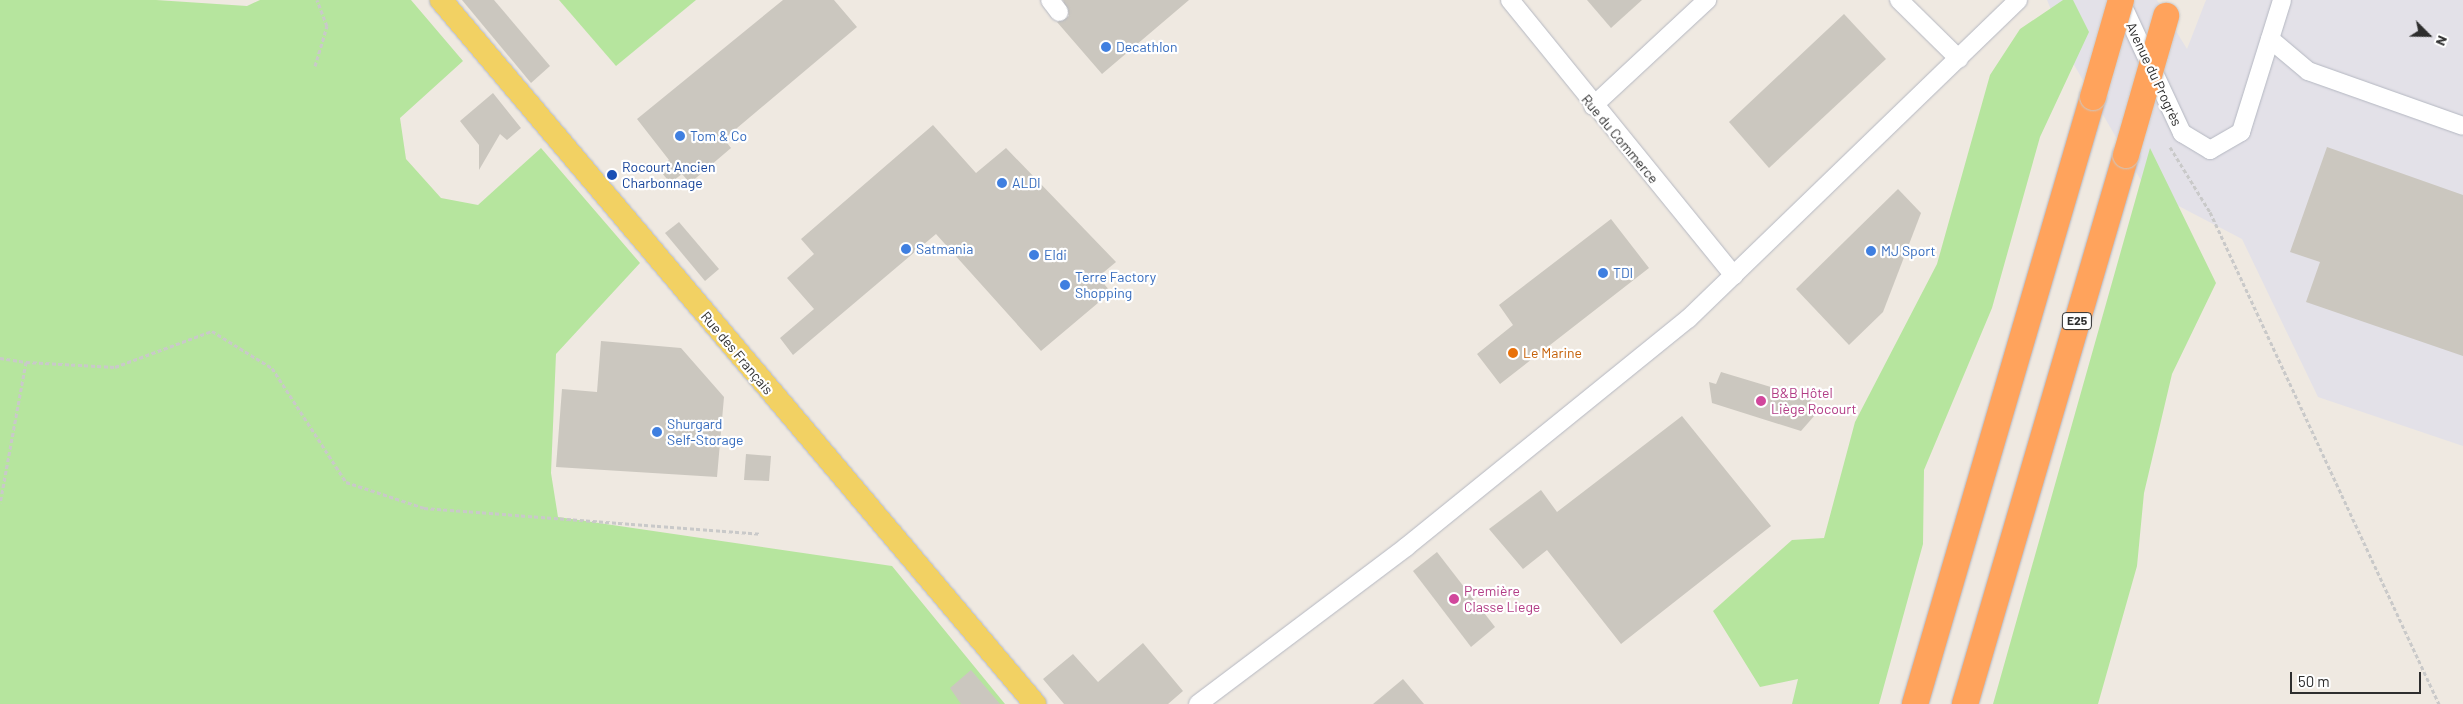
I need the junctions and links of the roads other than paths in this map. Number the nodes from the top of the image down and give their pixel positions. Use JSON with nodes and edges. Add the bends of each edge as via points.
{"nodes":[{"id":1,"x":441,"y":0,"type":"edge"},
{"id":2,"x":1510,"y":0,"type":"edge"},
{"id":3,"x":1707,"y":0,"type":"edge"},
{"id":4,"x":1899,"y":0,"type":"edge"},
{"id":5,"x":2018,"y":0,"type":"edge"},
{"id":6,"x":2120,"y":0,"type":"edge"},
{"id":7,"x":2282,"y":0,"type":"edge"},
{"id":8,"x":2169,"y":8,"type":"edge"},
{"id":9,"x":2270,"y":39,"type":"junction"},
{"id":10,"x":1959,"y":60,"type":"junction"},
{"id":11,"x":1593,"y":106,"type":"junction"},
{"id":12,"x":2463,"y":126,"type":"edge"},
{"id":13,"x":1734,"y":276,"type":"junction"},
{"id":14,"x":1035,"y":704,"type":"edge"},
{"id":15,"x":1198,"y":704,"type":"edge"},
{"id":16,"x":1915,"y":704,"type":"edge"},
{"id":17,"x":1965,"y":704,"type":"edge"}],
"edges":[{"from":1,"to":14,"type":"main road","name":"Rue des Français"},
{"from":2,"to":11,"type":"street","name":"Rue du Commerce"},
{"from":3,"to":11,"type":"street"},
{"from":4,"to":10,"type":"street"},
{"from":5,"to":10,"type":"street"},
{"from":6,"to":9,"type":"street","name":"Avenue du Progrès","via":[[2182,133],[2210,150],[2241,132]]},
{"from":6,"to":16,"type":"highway","bridge":true},
{"from":7,"to":9,"type":"street","name":"Avenue du Progrès"},
{"from":8,"to":17,"type":"highway","number":"E25","bridge":true},
{"from":9,"to":12,"type":"street","via":[[2308,71]]},
{"from":10,"to":13,"type":"street"},
{"from":11,"to":13,"type":"street","name":"Rue du Commerce"},
{"from":13,"to":15,"type":"street","via":[[1688,319],[1406,547]]}]}
